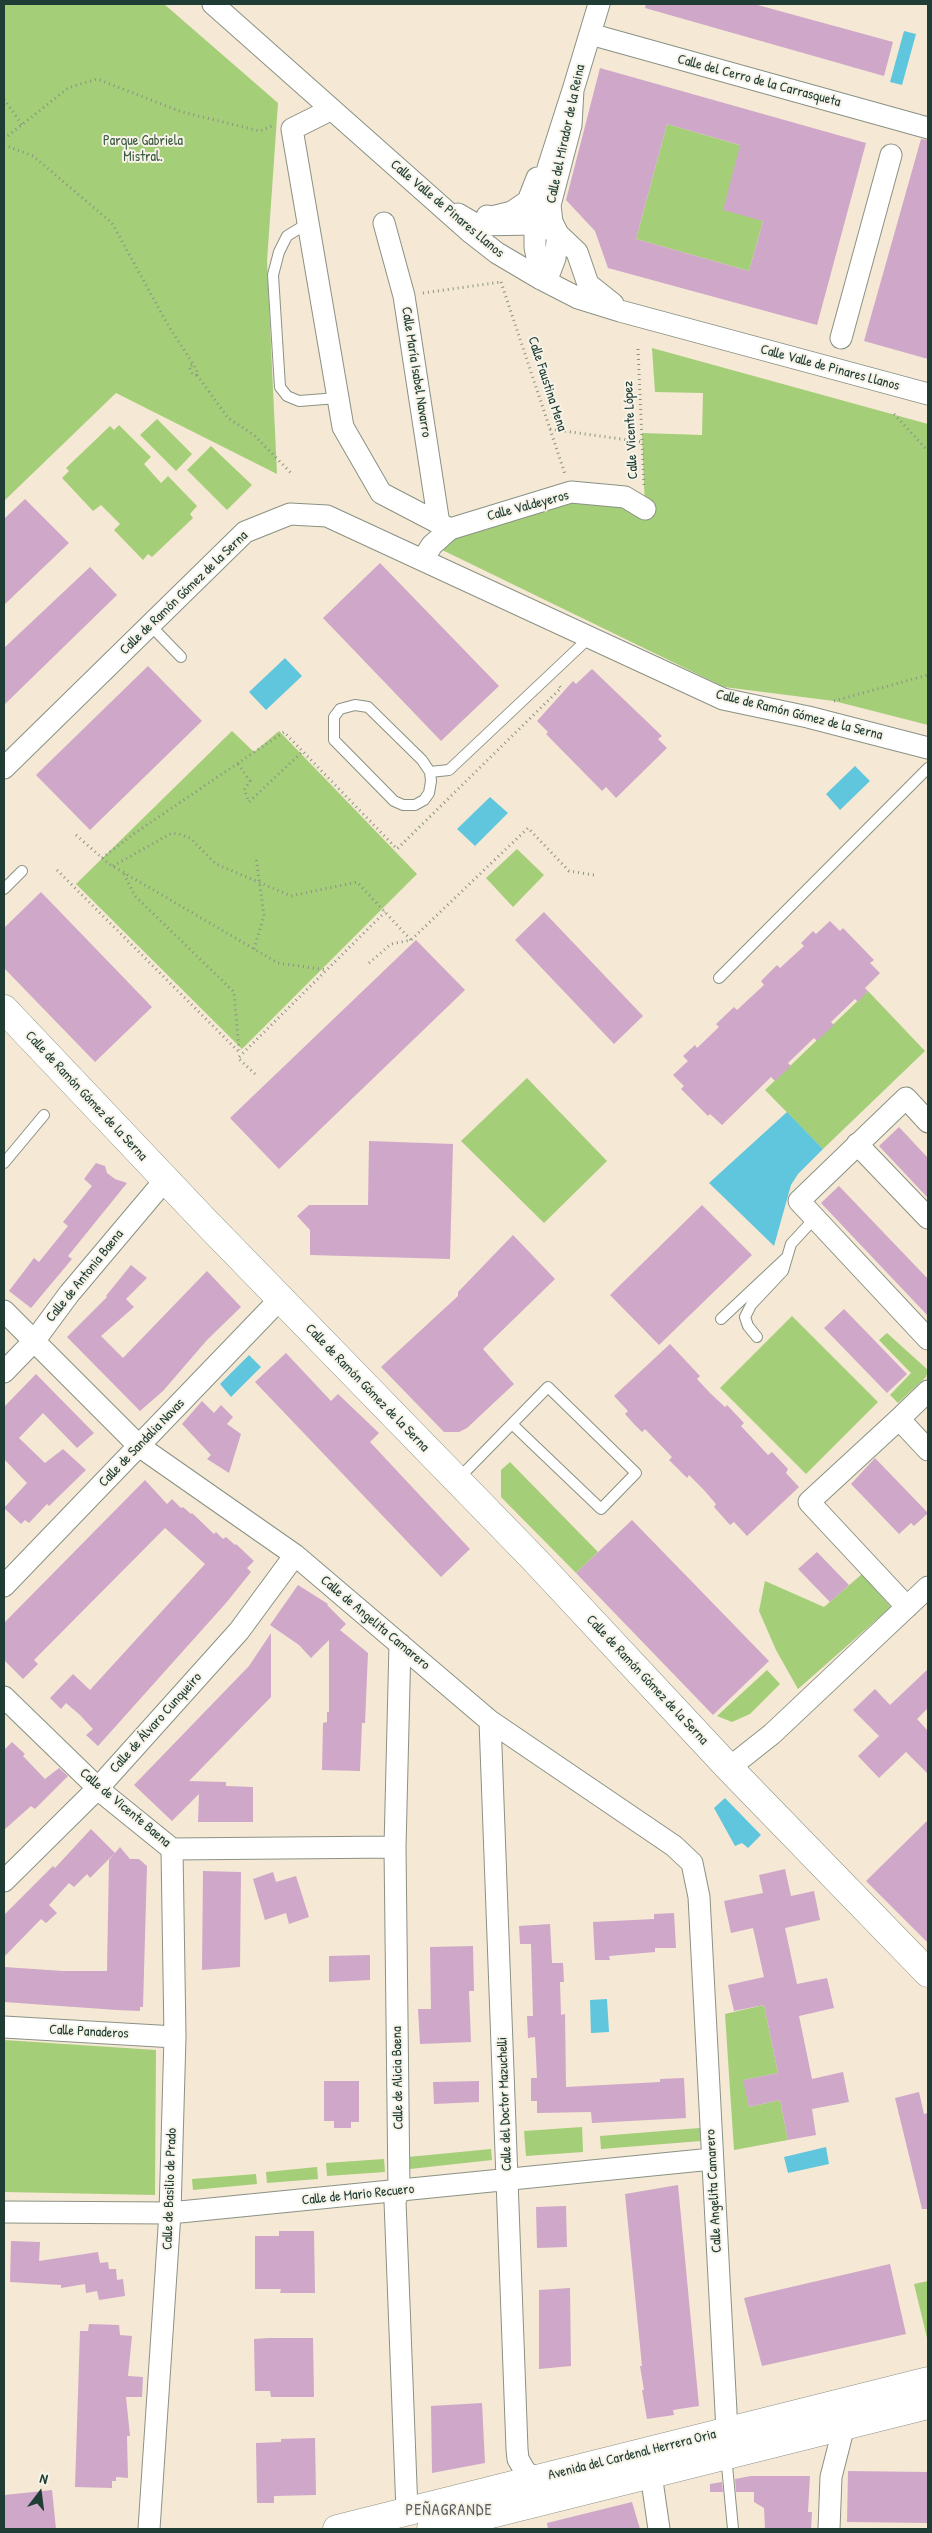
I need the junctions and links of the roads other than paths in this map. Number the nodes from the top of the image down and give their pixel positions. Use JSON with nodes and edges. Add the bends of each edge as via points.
{"nodes":[{"id":1,"x":213,"y":4,"type":"edge"},
{"id":2,"x":598,"y":4,"type":"edge"},
{"id":3,"x":590,"y":34,"type":"junction"},
{"id":4,"x":573,"y":90,"type":"junction"},
{"id":5,"x":330,"y":110,"type":"junction"},
{"id":6,"x":928,"y":128,"type":"edge"},
{"id":7,"x":891,"y":155,"type":"dead end"},
{"id":8,"x":431,"y":198,"type":"junction"},
{"id":9,"x":308,"y":223,"type":"junction"},
{"id":10,"x":384,"y":223,"type":"dead end"},
{"id":11,"x":535,"y":224,"type":"junction"},
{"id":12,"x":558,"y":234,"type":"junction"},
{"id":13,"x":542,"y":279,"type":"junction"},
{"id":14,"x":620,"y":311,"type":"junction"},
{"id":15,"x":841,"y":338,"type":"dead end"},
{"id":16,"x":928,"y":394,"type":"edge"},
{"id":17,"x":338,"y":398,"type":"junction"},
{"id":18,"x":645,"y":509,"type":"road end"},
{"id":19,"x":444,"y":527,"type":"junction"},
{"id":20,"x":423,"y":559,"type":"junction"},
{"id":21,"x":150,"y":625,"type":"junction"},
{"id":22,"x":590,"y":637,"type":"junction"},
{"id":23,"x":181,"y":657,"type":"dead end"},
{"id":24,"x":928,"y":748,"type":"edge"},
{"id":25,"x":4,"y":768,"type":"edge"},
{"id":26,"x":928,"y":768,"type":"edge"},
{"id":27,"x":430,"y":772,"type":"junction"},
{"id":28,"x":22,"y":871,"type":"dead end"},
{"id":29,"x":4,"y":889,"type":"edge"},
{"id":30,"x":719,"y":978,"type":"dead end"},
{"id":31,"x":4,"y":1009,"type":"edge"},
{"id":32,"x":44,"y":1115,"type":"dead end"},
{"id":33,"x":928,"y":1122,"type":"edge"},
{"id":34,"x":857,"y":1144,"type":"junction"},
{"id":35,"x":4,"y":1163,"type":"edge"},
{"id":36,"x":165,"y":1180,"type":"junction"},
{"id":37,"x":928,"y":1218,"type":"edge"},
{"id":38,"x":814,"y":1219,"type":"junction"},
{"id":39,"x":788,"y":1255,"type":"junction"},
{"id":40,"x":280,"y":1299,"type":"junction"},
{"id":41,"x":4,"y":1311,"type":"edge"},
{"id":42,"x":721,"y":1319,"type":"dead end"},
{"id":43,"x":757,"y":1337,"type":"dead end"},
{"id":44,"x":928,"y":1339,"type":"edge"},
{"id":45,"x":35,"y":1340,"type":"junction"},
{"id":46,"x":4,"y":1372,"type":"edge"},
{"id":47,"x":928,"y":1391,"type":"edge"},
{"id":48,"x":899,"y":1419,"type":"junction"},
{"id":49,"x":512,"y":1424,"type":"junction"},
{"id":50,"x":139,"y":1446,"type":"junction"},
{"id":51,"x":928,"y":1450,"type":"edge"},
{"id":52,"x":457,"y":1480,"type":"junction"},
{"id":53,"x":295,"y":1554,"type":"junction"},
{"id":54,"x":4,"y":1586,"type":"edge"},
{"id":55,"x":928,"y":1587,"type":"edge"},
{"id":56,"x":907,"y":1607,"type":"junction"},
{"id":57,"x":400,"y":1644,"type":"junction"},
{"id":58,"x":4,"y":1697,"type":"edge"},
{"id":59,"x":490,"y":1721,"type":"junction"},
{"id":60,"x":729,"y":1768,"type":"junction"},
{"id":61,"x":98,"y":1788,"type":"junction"},
{"id":62,"x":394,"y":1847,"type":"junction"},
{"id":63,"x":172,"y":1849,"type":"junction"},
{"id":64,"x":4,"y":1881,"type":"edge"},
{"id":65,"x":701,"y":1951,"type":"joint"},
{"id":66,"x":928,"y":1974,"type":"edge"},
{"id":67,"x":4,"y":2027,"type":"edge"},
{"id":68,"x":175,"y":2037,"type":"junction"},
{"id":69,"x":712,"y":2159,"type":"junction"},
{"id":70,"x":508,"y":2178,"type":"junction"},
{"id":71,"x":399,"y":2192,"type":"junction"},
{"id":72,"x":4,"y":2212,"type":"edge"},
{"id":73,"x":170,"y":2214,"type":"junction"},
{"id":74,"x":928,"y":2381,"type":"edge"},
{"id":75,"x":928,"y":2405,"type":"edge"},
{"id":76,"x":844,"y":2426,"type":"junction"},
{"id":77,"x":726,"y":2442,"type":"junction"},
{"id":78,"x":651,"y":2474,"type":"junction"},
{"id":79,"x":536,"y":2480,"type":"junction"},
{"id":80,"x":407,"y":2511,"type":"junction"},
{"id":81,"x":440,"y":2528,"type":"edge"},
{"id":82,"x":149,"y":2529,"type":"edge"},
{"id":83,"x":337,"y":2529,"type":"edge"},
{"id":84,"x":660,"y":2529,"type":"edge"},
{"id":85,"x":733,"y":2529,"type":"edge"},
{"id":86,"x":829,"y":2529,"type":"edge"}],
"edges":[{"from":1,"to":5,"type":"street","name":"Calle Valle de Pinares Llanos"},
{"from":2,"to":3,"type":"street","name":"Calle del Mirador de la Reina"},
{"from":3,"to":4,"type":"street","name":"Calle del Mirador de la Reina"},
{"from":3,"to":6,"type":"street","name":"Calle del Cerro de la Carrasqueta"},
{"from":4,"to":8,"type":"street","via":[[558,116],[528,201],[512,212],[492,217]]},
{"from":4,"to":11,"type":"street","via":[[548,168]]},
{"from":4,"to":12,"type":"street","name":"Calle del Mirador de la Reina","via":[[571,125],[550,205],[552,222]]},
{"from":5,"to":8,"type":"street","name":"Calle Valle de Pinares Llanos"},
{"from":5,"to":9,"type":"street","via":[[292,129]]},
{"from":7,"to":15,"type":"street"},
{"from":8,"to":11,"type":"street","via":[[477,225]]},
{"from":8,"to":13,"type":"street","name":"Calle Valle de Pinares Llanos","via":[[497,253]]},
{"from":9,"to":17,"type":"street"},
{"from":9,"to":17,"type":"lane","via":[[287,236],[273,275],[280,387],[287,396],[299,401]]},
{"from":10,"to":19,"type":"street","name":"Calle María Isabel Navarro","via":[[404,296]]},
{"from":11,"to":12,"type":"street"},
{"from":11,"to":13,"type":"street","via":[[535,247]]},
{"from":12,"to":13,"type":"street","via":[[555,258],[549,274]]},
{"from":12,"to":14,"type":"street","via":[[577,252],[588,284]]},
{"from":13,"to":14,"type":"street","name":"Calle Valle de Pinares Llanos","via":[[578,298]]},
{"from":14,"to":16,"type":"street","name":"Calle Valle de Pinares Llanos"},
{"from":17,"to":19,"type":"street","via":[[343,427],[380,493]]},
{"from":18,"to":19,"type":"street","name":"Calle Valdeyeros","via":[[625,497],[571,492]]},
{"from":19,"to":20,"type":"street","name":"Calle Valdeyeros"},
{"from":20,"to":21,"type":"street","name":"Calle de Ramón Gómez de la Serna","via":[[327,516],[290,514],[245,532]]},
{"from":20,"to":22,"type":"street","name":"Calle de Ramón Gómez de la Serna"},
{"from":21,"to":23,"type":"lane"},
{"from":21,"to":25,"type":"street","name":"Calle de Ramón Gómez de la Serna"},
{"from":22,"to":24,"type":"street","name":"Calle de Ramón Gómez de la Serna","via":[[723,699]]},
{"from":22,"to":27,"type":"lane","via":[[449,770]]},
{"from":26,"to":30,"type":"lane"},
{"from":27,"to":27,"type":"lane","via":[[368,707],[346,706],[334,717],[334,740],[394,801],[415,805],[424,800],[429,793]]},
{"from":28,"to":29,"type":"lane"},
{"from":31,"to":36,"type":"street","name":"Calle de Ramón Gómez de la Serna"},
{"from":32,"to":35,"type":"lane"},
{"from":33,"to":34,"type":"street","via":[[906,1098]]},
{"from":34,"to":37,"type":"street"},
{"from":34,"to":38,"type":"street","via":[[799,1201]]},
{"from":36,"to":40,"type":"street","name":"Calle de Ramón Gómez de la Serna"},
{"from":36,"to":45,"type":"street","name":"Calle de Antonia Baena"},
{"from":38,"to":39,"type":"lane","via":[[791,1244]]},
{"from":38,"to":44,"type":"street"},
{"from":39,"to":42,"type":"lane"},
{"from":39,"to":43,"type":"lane","via":[[783,1271],[751,1305],[745,1317]]},
{"from":40,"to":50,"type":"street","name":"Calle de Sandalia Navas"},
{"from":40,"to":52,"type":"street","name":"Calle de Ramón Gómez de la Serna"},
{"from":41,"to":45,"type":"street","name":"Calle de Angelita Camarero"},
{"from":45,"to":46,"type":"street","name":"Calle de Antonia Baena"},
{"from":45,"to":50,"type":"street","name":"Calle de Angelita Camarero"},
{"from":47,"to":48,"type":"street"},
{"from":48,"to":51,"type":"street"},
{"from":48,"to":56,"type":"street","via":[[809,1502]]},
{"from":49,"to":49,"type":"lane","via":[[601,1509],[636,1473],[548,1387]]},
{"from":49,"to":52,"type":"lane"},
{"from":50,"to":53,"type":"street","name":"Calle de Angelita Camarero"},
{"from":50,"to":54,"type":"street","name":"Calle de Sandalia Navas"},
{"from":52,"to":60,"type":"street","name":"Calle de Ramón Gómez de la Serna"},
{"from":53,"to":57,"type":"street","name":"Calle de Angelita Camarero"},
{"from":53,"to":61,"type":"street","name":"Calle de Álvaro Cunqueiro","via":[[239,1631]]},
{"from":55,"to":56,"type":"street"},
{"from":56,"to":60,"type":"street","via":[[772,1734]]},
{"from":57,"to":59,"type":"street","name":"Calle de Angelita Camarero"},
{"from":57,"to":62,"type":"street","name":"Calle de Alicia Baena"},
{"from":58,"to":61,"type":"street","name":"Calle de Vicente Baena"},
{"from":59,"to":65,"type":"street","name":"Calle de Angelita Camarero","via":[[674,1846],[692,1863],[699,1897]]},
{"from":59,"to":70,"type":"street","name":"Calle del Doctor Mazuchelli"},
{"from":60,"to":66,"type":"street","name":"Calle de Ramón Gómez de la Serna"},
{"from":61,"to":63,"type":"street","name":"Calle de Vicente Baena"},
{"from":61,"to":64,"type":"street","name":"Calle de Álvaro Cunqueiro"},
{"from":62,"to":63,"type":"street","name":"Calle de Vicente Baena"},
{"from":62,"to":71,"type":"street","name":"Calle de Alicia Baena"},
{"from":63,"to":68,"type":"street","name":"Calle de Basilio de Prado"},
{"from":65,"to":69,"type":"street","name":"Calle Angelita Camarero"},
{"from":67,"to":68,"type":"street","name":"Calle Panaderos"},
{"from":68,"to":73,"type":"street","name":"Calle de Basilio de Prado"},
{"from":69,"to":70,"type":"street","name":"Calle de Mario Recuero"},
{"from":69,"to":77,"type":"street","name":"Calle Angelita Camarero"},
{"from":70,"to":71,"type":"street","name":"Calle de Mario Recuero"},
{"from":70,"to":79,"type":"street","name":"Calle del Doctor Mazuchelli","via":[[518,2459]]},
{"from":71,"to":73,"type":"street","name":"Calle de Mario Recuero"},
{"from":71,"to":80,"type":"street","name":"Calle de Alicia Baena","via":[[395,2201]]},
{"from":72,"to":73,"type":"street","name":"Calle de Mario Recuero"},
{"from":73,"to":82,"type":"street","name":"Calle de Basilio de Prado"},
{"from":74,"to":77,"type":"street","name":"Avenida del Cardenal Herrera Oria"},
{"from":75,"to":76,"type":"street","name":"Avenida del Cardenal Herrera Oria"},
{"from":76,"to":77,"type":"street","name":"Avenida del Cardenal Herrera Oria"},
{"from":76,"to":86,"type":"street","via":[[831,2477]]},
{"from":77,"to":78,"type":"street","name":"Avenida del Cardenal Herrera Oria"},
{"from":77,"to":79,"type":"street","name":"Avenida del Cardenal Herrera Oria"},
{"from":77,"to":85,"type":"lane"},
{"from":78,"to":81,"type":"street","name":"Avenida del Cardenal Herrera Oria"},
{"from":78,"to":84,"type":"street"},
{"from":79,"to":80,"type":"street","name":"Avenida del Cardenal Herrera Oria"},
{"from":80,"to":83,"type":"street","name":"Avenida del Cardenal Herrera Oria"}]}
